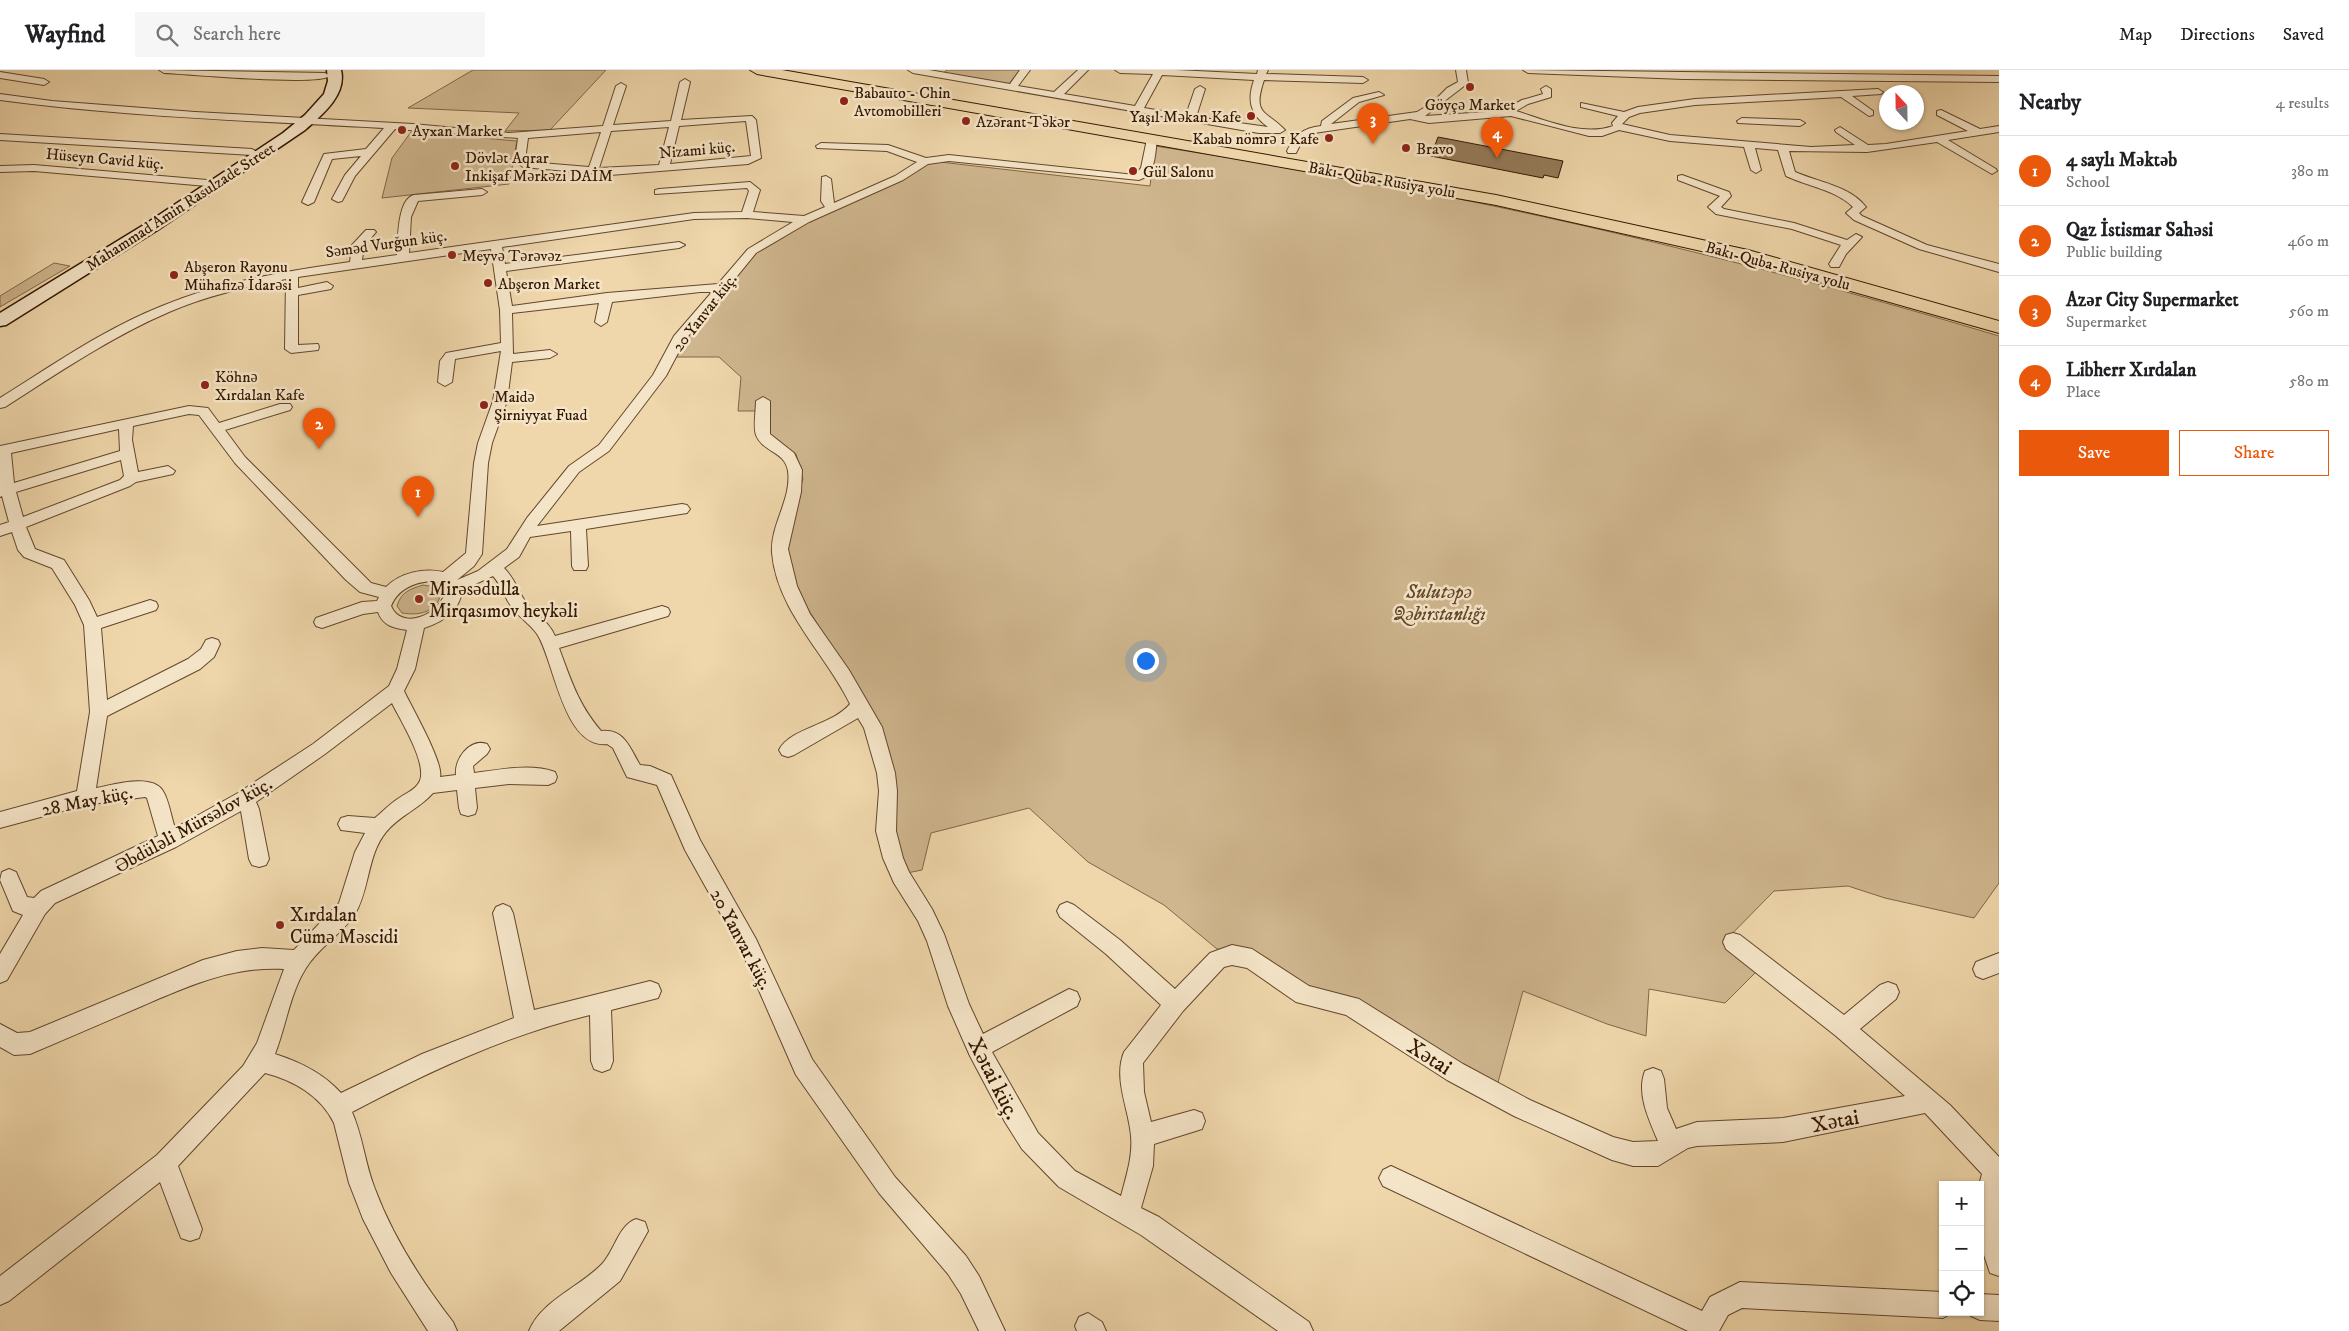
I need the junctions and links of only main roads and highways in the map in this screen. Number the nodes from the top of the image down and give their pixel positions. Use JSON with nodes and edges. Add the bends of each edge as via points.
{"nodes":[{"id":1,"x":757,"y":70,"type":"edge"},
{"id":2,"x":825,"y":70,"type":"edge"},
{"id":3,"x":327,"y":72,"type":"edge"},
{"id":4,"x":300,"y":121,"type":"junction"},
{"id":5,"x":1999,"y":311,"type":"edge"},
{"id":6,"x":0,"y":312,"type":"edge"},
{"id":7,"x":0,"y":321,"type":"edge"},
{"id":8,"x":1999,"y":327,"type":"edge"}],
"edges":[{"from":1,"to":8,"type":"highway","name":"Bakı-Quba-Rusiya yolu","via":[[1496,200],[1670,237],[1826,277]]},
{"from":2,"to":5,"type":"highway","name":"Bakı-Quba-Rusiya yolu","via":[[1295,145],[1675,224],[1835,264]]},
{"from":3,"to":4,"type":"main road","name":"Mahammad Amin Rasulzade Street","via":[[336,80],[333,91],[318,109]]},
{"from":4,"to":6,"type":"main road","name":"Mahammad Amin Rasulzade Street","via":[[83,263]]},
{"from":4,"to":7,"type":"main road","name":"Mahammad Amin Rasulzade Street","via":[[193,201]]}]}
